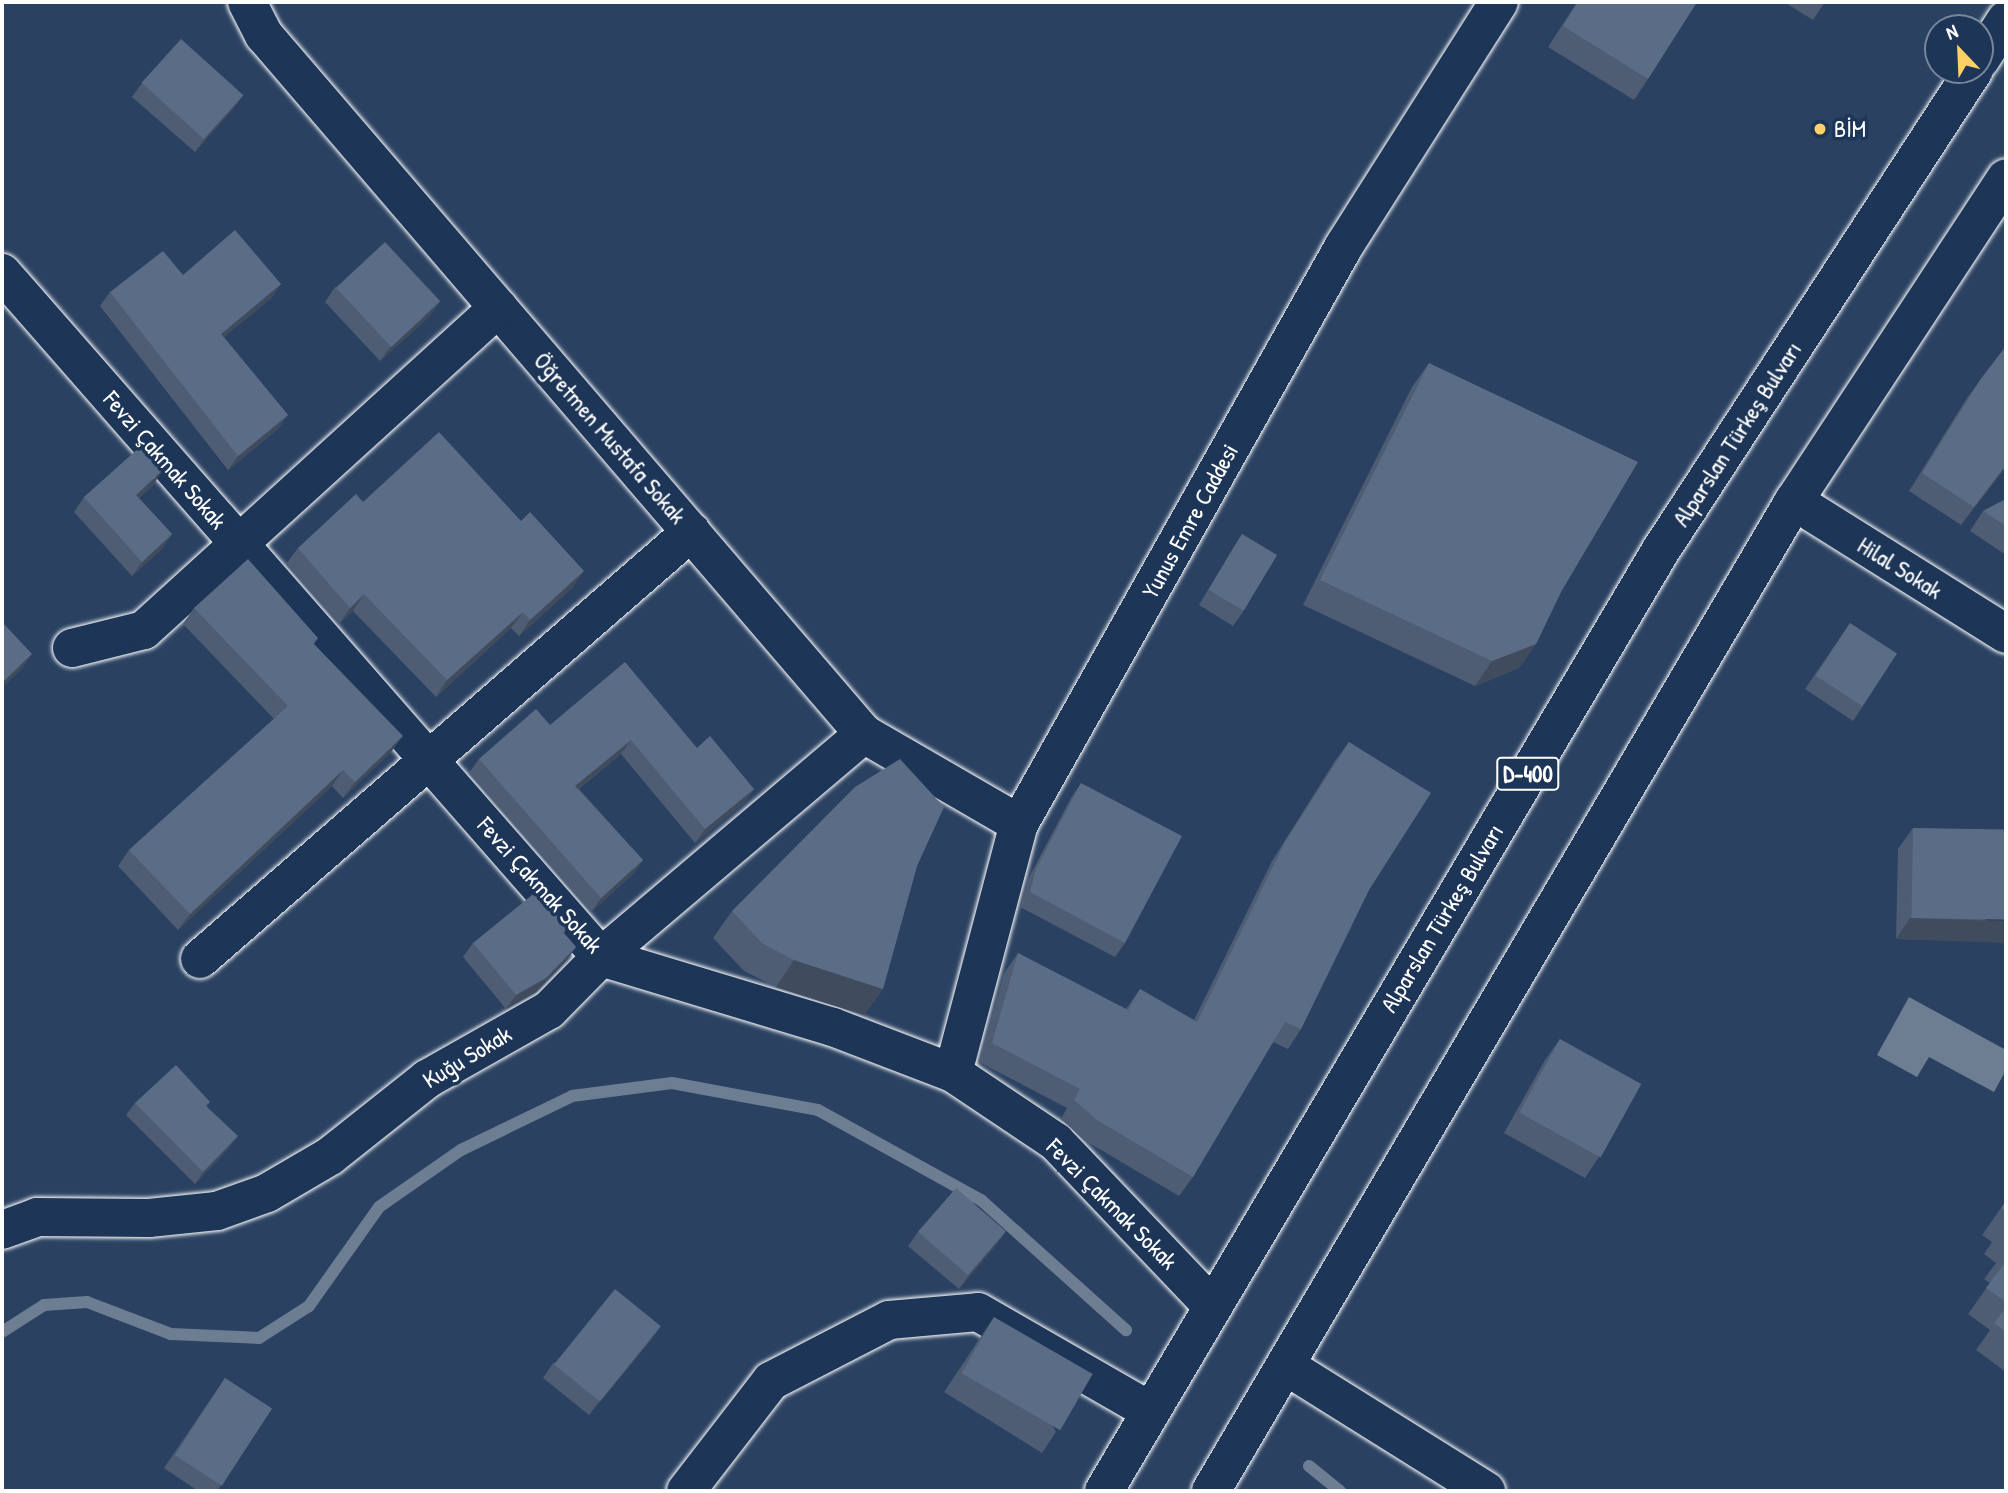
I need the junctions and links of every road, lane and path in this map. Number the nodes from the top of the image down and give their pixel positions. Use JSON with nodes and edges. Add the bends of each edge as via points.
{"nodes":[{"id":1,"x":247,"y":2,"type":"edge"},
{"id":2,"x":1500,"y":2,"type":"edge"},
{"id":3,"x":2006,"y":20,"type":"edge"},
{"id":4,"x":1994,"y":38,"type":"edge"},
{"id":5,"x":1965,"y":84,"type":"edge"},
{"id":6,"x":2006,"y":178,"type":"edge"},
{"id":7,"x":2,"y":273,"type":"edge"},
{"id":8,"x":498,"y":307,"type":"junction"},
{"id":9,"x":1794,"y":501,"type":"junction"},
{"id":10,"x":691,"y":532,"type":"junction"},
{"id":11,"x":239,"y":544,"type":"junction"},
{"id":12,"x":2006,"y":634,"type":"edge"},
{"id":13,"x":72,"y":648,"type":"dead end"},
{"id":14,"x":864,"y":734,"type":"junction"},
{"id":15,"x":429,"y":761,"type":"junction"},
{"id":16,"x":1020,"y":824,"type":"junction"},
{"id":17,"x":601,"y":957,"type":"junction"},
{"id":18,"x":200,"y":959,"type":"dead end"},
{"id":19,"x":953,"y":1073,"type":"junction"},
{"id":20,"x":2,"y":1230,"type":"edge"},
{"id":21,"x":1212,"y":1306,"type":"junction"},
{"id":22,"x":1286,"y":1366,"type":"junction"},
{"id":23,"x":1150,"y":1411,"type":"junction"},
{"id":24,"x":686,"y":1491,"type":"edge"},
{"id":25,"x":1104,"y":1491,"type":"edge"},
{"id":26,"x":1211,"y":1491,"type":"edge"},
{"id":27,"x":1486,"y":1491,"type":"edge"}],
"edges":[{"from":1,"to":8,"type":"main road","name":"Öğretmen Mustafa Sokak","via":[[264,35]]},
{"from":2,"to":16,"type":"main road","name":"Yunus Emre Caddesi","via":[[1344,246]]},
{"from":3,"to":4,"type":"main road"},
{"from":5,"to":21,"type":"main road","name":"Alparslan Türkeş Bulvarı","number":"D-400","via":[[1661,550]]},
{"from":6,"to":9,"type":"main road"},
{"from":7,"to":11,"type":"main road","name":"Fevzi Çakmak Sokak"},
{"from":8,"to":10,"type":"main road","name":"Öğretmen Mustafa Sokak"},
{"from":8,"to":11,"type":"main road"},
{"from":9,"to":12,"type":"main road","name":"Hilal Sokak"},
{"from":9,"to":22,"type":"main road"},
{"from":10,"to":14,"type":"main road","name":"Öğretmen Mustafa Sokak"},
{"from":10,"to":15,"type":"main road"},
{"from":11,"to":13,"type":"main road","via":[[144,630]]},
{"from":11,"to":15,"type":"main road","name":"Fevzi Çakmak Sokak"},
{"from":14,"to":16,"type":"main road","name":"Öğretmen Mustafa Sokak"},
{"from":14,"to":17,"type":"main road","name":"Kuğu Sokak"},
{"from":15,"to":17,"type":"main road","name":"Fevzi Çakmak Sokak"},
{"from":15,"to":18,"type":"main road"},
{"from":16,"to":19,"type":"main road","name":"Yunus Emre Caddesi"},
{"from":17,"to":19,"type":"main road","name":"Fevzi Çakmak Sokak","via":[[833,1027]]},
{"from":17,"to":20,"type":"main road","name":"Kuğu Sokak","via":[[549,1010],[427,1079],[330,1156],[267,1193],[217,1211],[149,1218],[37,1217]]},
{"from":19,"to":21,"type":"main road","name":"Fevzi Çakmak Sokak","via":[[1056,1142]]},
{"from":21,"to":23,"type":"main road","name":"Alparslan Türkeş Bulvarı","number":"D-400"},
{"from":22,"to":26,"type":"main road"},
{"from":22,"to":27,"type":"main road"},
{"from":23,"to":24,"type":"main road","via":[[978,1312],[889,1320],[771,1381]]},
{"from":23,"to":25,"type":"main road","name":"Alparslan Türkeş Bulvarı","number":"D-400"}]}
